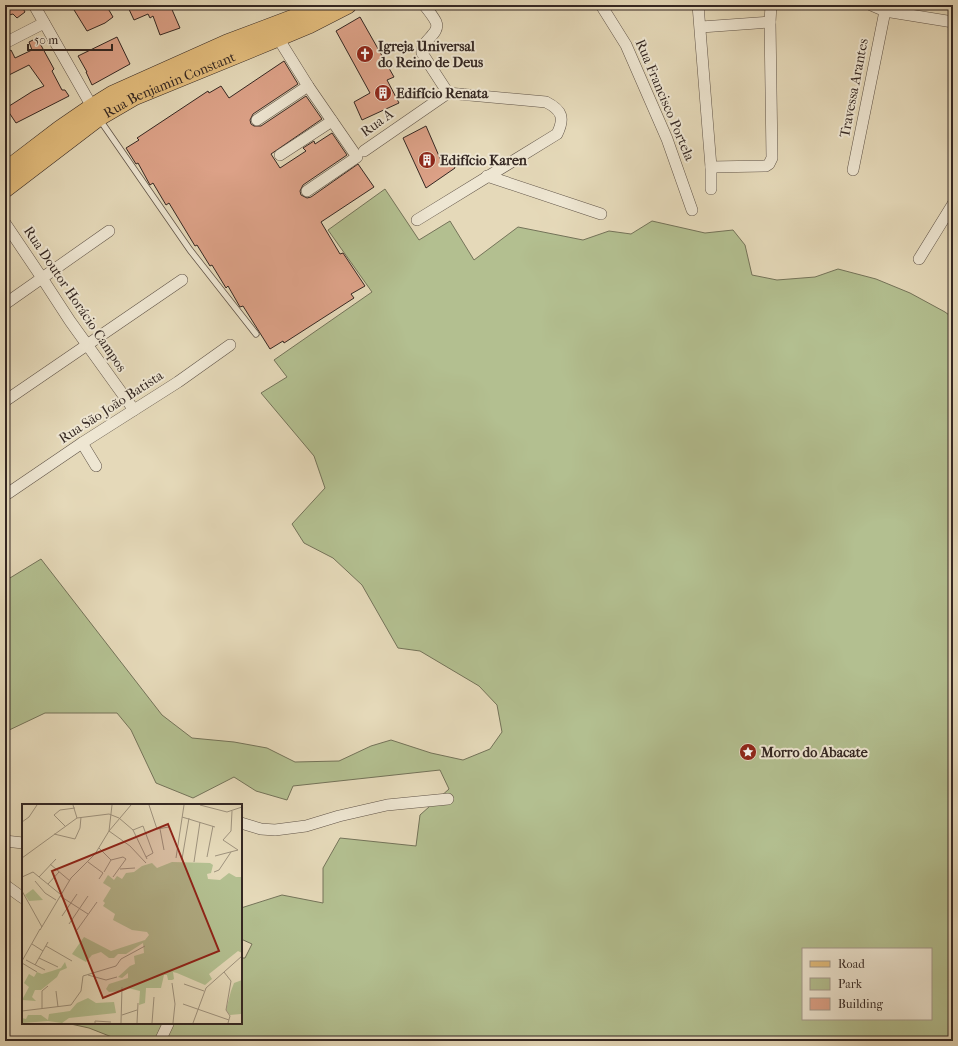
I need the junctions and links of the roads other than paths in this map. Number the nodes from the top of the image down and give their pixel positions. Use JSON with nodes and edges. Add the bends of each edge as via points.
{"nodes":[{"id":1,"x":34,"y":5,"type":"edge"},
{"id":2,"x":336,"y":5,"type":"edge"},
{"id":3,"x":348,"y":5,"type":"edge"},
{"id":4,"x":424,"y":5,"type":"edge"},
{"id":5,"x":601,"y":5,"type":"edge"},
{"id":6,"x":698,"y":5,"type":"edge"},
{"id":7,"x":771,"y":5,"type":"edge"},
{"id":8,"x":870,"y":5,"type":"edge"},
{"id":9,"x":885,"y":11,"type":"junction"},
{"id":10,"x":312,"y":12,"type":"edge"},
{"id":11,"x":770,"y":22,"type":"junction"},
{"id":12,"x":953,"y":22,"type":"edge"},
{"id":13,"x":44,"y":23,"type":"junction"},
{"id":14,"x":701,"y":27,"type":"junction"},
{"id":15,"x":278,"y":38,"type":"junction"},
{"id":16,"x":5,"y":43,"type":"edge"},
{"id":17,"x":308,"y":86,"type":"junction"},
{"id":18,"x":448,"y":93,"type":"junction"},
{"id":19,"x":95,"y":112,"type":"junction"},
{"id":20,"x":257,"y":120,"type":"dead end"},
{"id":21,"x":332,"y":121,"type":"junction"},
{"id":22,"x":364,"y":151,"type":"dead end"},
{"id":23,"x":280,"y":156,"type":"dead end"},
{"id":24,"x":711,"y":167,"type":"junction"},
{"id":25,"x":853,"y":170,"type":"dead end"},
{"id":26,"x":5,"y":171,"type":"edge"},
{"id":27,"x":487,"y":176,"type":"junction"},
{"id":28,"x":5,"y":189,"type":"edge"},
{"id":29,"x":711,"y":189,"type":"dead end"},
{"id":30,"x":307,"y":191,"type":"dead end"},
{"id":31,"x":953,"y":204,"type":"edge"},
{"id":32,"x":692,"y":210,"type":"dead end"},
{"id":33,"x":601,"y":214,"type":"dead end"},
{"id":34,"x":417,"y":220,"type":"dead end"},
{"id":35,"x":5,"y":223,"type":"edge"},
{"id":36,"x":109,"y":231,"type":"dead end"},
{"id":37,"x":919,"y":259,"type":"dead end"},
{"id":38,"x":42,"y":278,"type":"junction"},
{"id":39,"x":182,"y":280,"type":"dead end"},
{"id":40,"x":5,"y":304,"type":"edge"},
{"id":41,"x":256,"y":334,"type":"dead end"},
{"id":42,"x":87,"y":345,"type":"junction"},
{"id":43,"x":230,"y":345,"type":"dead end"},
{"id":44,"x":5,"y":401,"type":"edge"},
{"id":45,"x":134,"y":410,"type":"junction"},
{"id":46,"x":82,"y":443,"type":"junction"},
{"id":47,"x":96,"y":466,"type":"dead end"},
{"id":48,"x":7,"y":494,"type":"dead end"},
{"id":49,"x":448,"y":799,"type":"dead end"},
{"id":50,"x":242,"y":823,"type":"edge"},
{"id":51,"x":5,"y":841,"type":"edge"},
{"id":52,"x":22,"y":843,"type":"edge"},
{"id":53,"x":5,"y":885,"type":"edge"},
{"id":54,"x":22,"y":897,"type":"edge"},
{"id":55,"x":168,"y":1024,"type":"edge"},
{"id":56,"x":160,"y":1041,"type":"edge"}],
"edges":[{"from":1,"to":13,"type":"street"},
{"from":2,"to":10,"type":"main road","name":"Rua Benjamin Constant"},
{"from":3,"to":10,"type":"main road","name":"Rua Benjamin Constant"},
{"from":4,"to":18,"type":"street","via":[[437,26],[422,47],[422,53]]},
{"from":5,"to":32,"type":"street","name":"Rua Francisco Portela","via":[[630,53],[667,139]]},
{"from":6,"to":14,"type":"street"},
{"from":7,"to":11,"type":"street"},
{"from":8,"to":9,"type":"street"},
{"from":9,"to":12,"type":"street"},
{"from":9,"to":25,"type":"street","name":"Travessa Arantes"},
{"from":10,"to":15,"type":"main road","name":"Rua Benjamin Constant"},
{"from":10,"to":19,"type":"main road","name":"Rua Benjamin Constant","via":[[182,62],[113,94]]},
{"from":11,"to":14,"type":"street"},
{"from":11,"to":24,"type":"street","via":[[772,158],[766,166]]},
{"from":13,"to":16,"type":"street"},
{"from":13,"to":19,"type":"street"},
{"from":14,"to":24,"type":"street"},
{"from":15,"to":17,"type":"street"},
{"from":15,"to":19,"type":"main road","name":"Rua Benjamin Constant"},
{"from":17,"to":20,"type":"street"},
{"from":17,"to":21,"type":"street"},
{"from":18,"to":22,"type":"street","name":"Rua A"},
{"from":18,"to":27,"type":"street","via":[[546,102],[556,107],[561,115],[561,126],[557,134]]},
{"from":19,"to":26,"type":"main road","name":"Rua Benjamin Constant"},
{"from":19,"to":28,"type":"main road","name":"Rua Benjamin Constant"},
{"from":19,"to":41,"type":"lane","via":[[190,250]]},
{"from":21,"to":23,"type":"street"},
{"from":21,"to":30,"type":"street","via":[[357,157]]},
{"from":24,"to":29,"type":"street"},
{"from":27,"to":33,"type":"street"},
{"from":27,"to":34,"type":"street"},
{"from":31,"to":37,"type":"street"},
{"from":35,"to":38,"type":"street","name":"Rua Doutor Horácio Campos"},
{"from":36,"to":38,"type":"street"},
{"from":38,"to":40,"type":"street"},
{"from":38,"to":42,"type":"street","name":"Rua Doutor Horácio Campos"},
{"from":39,"to":42,"type":"street"},
{"from":42,"to":44,"type":"street"},
{"from":42,"to":45,"type":"street","name":"Rua Doutor Horácio Campos"},
{"from":43,"to":45,"type":"street","name":"Rua São João Batista"},
{"from":45,"to":46,"type":"street","name":"Rua São João Batista"},
{"from":46,"to":47,"type":"street"},
{"from":46,"to":48,"type":"street","name":"Rua São João Batista"},
{"from":49,"to":50,"type":"street","via":[[387,805],[306,826],[275,830]]},
{"from":51,"to":52,"type":"street"},
{"from":53,"to":54,"type":"street"},
{"from":55,"to":56,"type":"street"}]}
